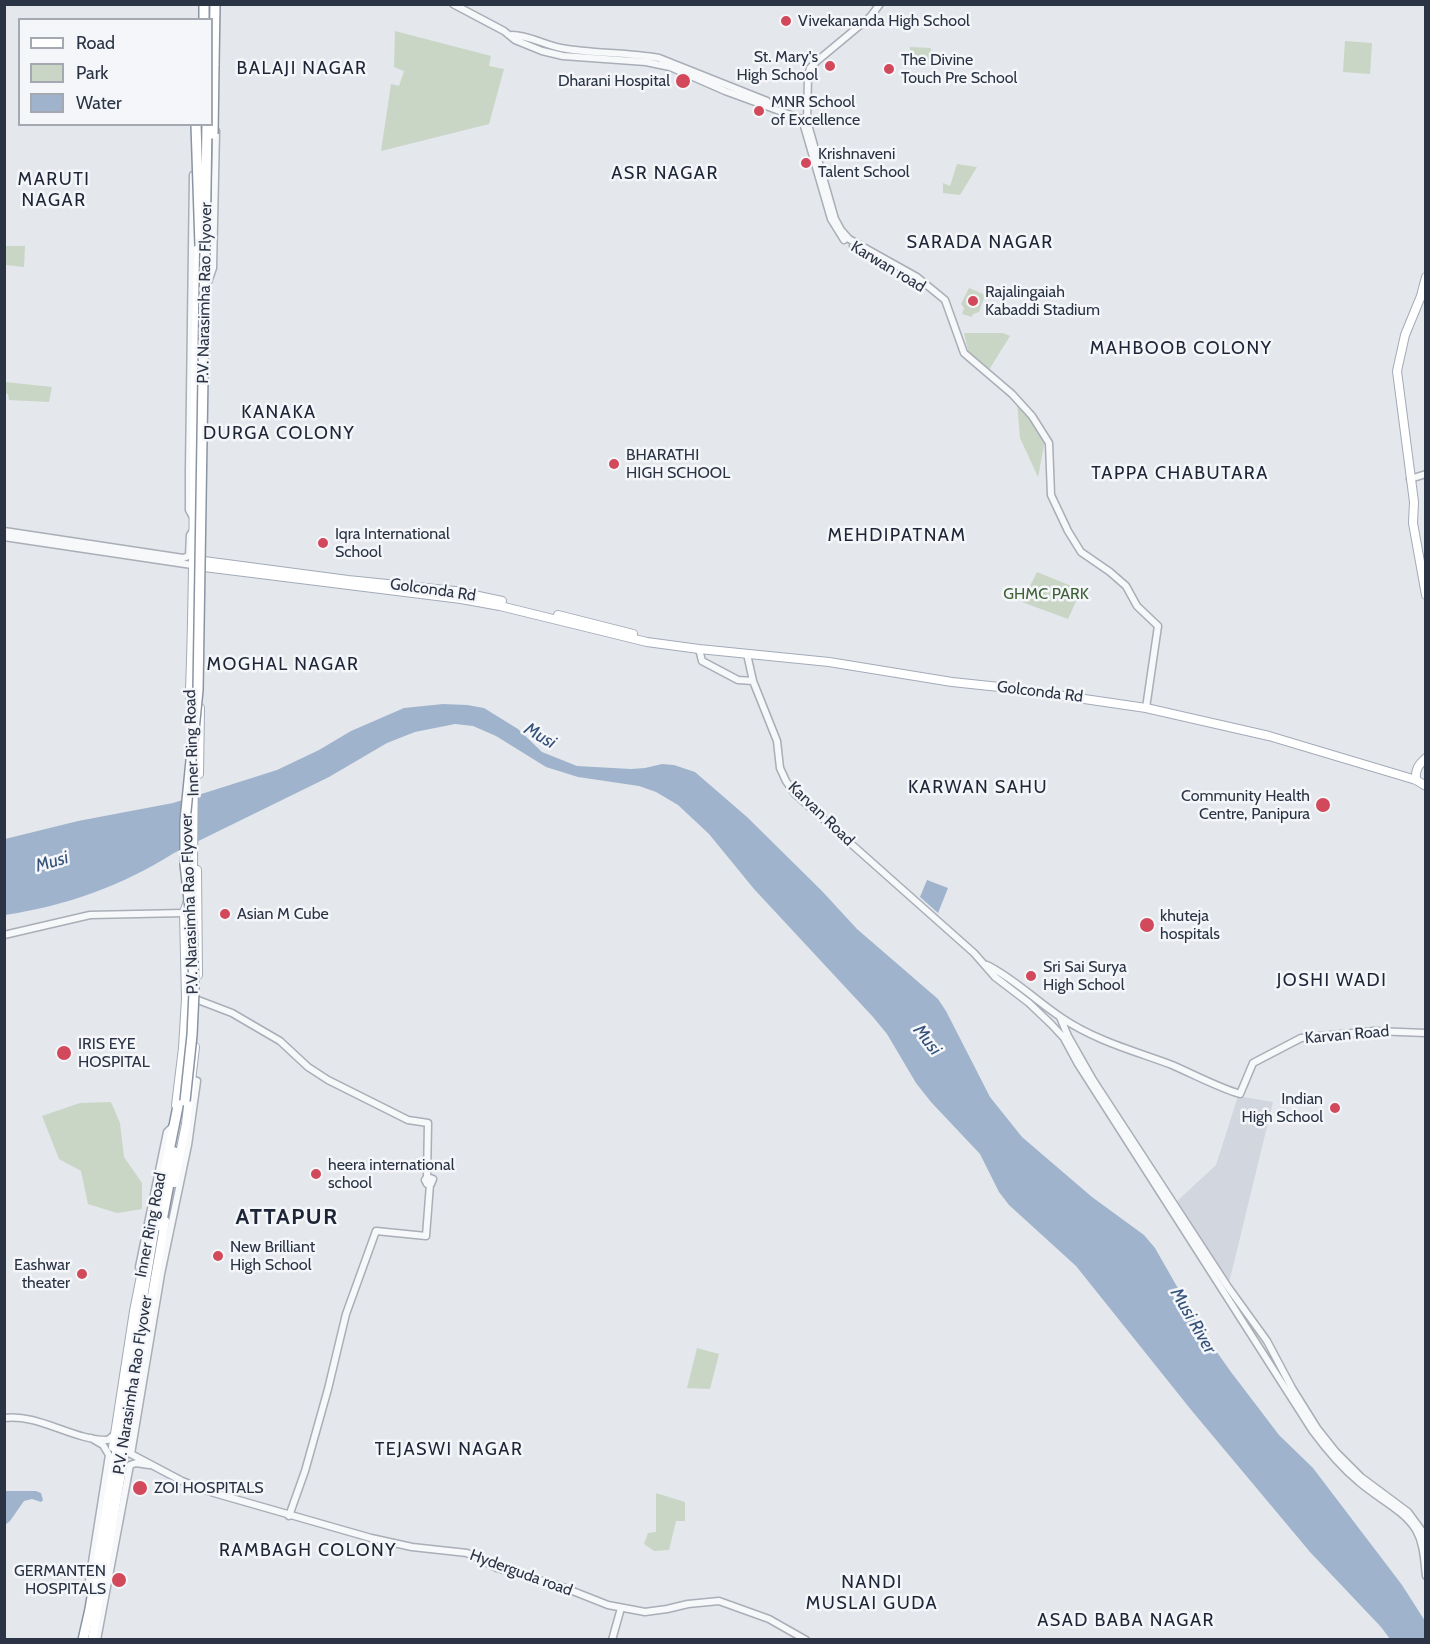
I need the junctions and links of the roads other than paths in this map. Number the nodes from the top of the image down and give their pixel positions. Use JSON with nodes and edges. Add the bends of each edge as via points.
{"nodes":[{"id":1,"x":453,"y":4,"type":"edge"},
{"id":2,"x":880,"y":4,"type":"edge"},
{"id":3,"x":213,"y":57,"type":"edge"},
{"id":4,"x":804,"y":120,"type":"junction"},
{"id":5,"x":197,"y":126,"type":"edge"},
{"id":6,"x":198,"y":126,"type":"edge"},
{"id":7,"x":198,"y":126,"type":"edge"},
{"id":8,"x":209,"y":126,"type":"edge"},
{"id":9,"x":209,"y":126,"type":"edge"},
{"id":10,"x":211,"y":126,"type":"edge"},
{"id":11,"x":203,"y":252,"type":"junction"},
{"id":12,"x":1425,"y":277,"type":"edge"},
{"id":13,"x":206,"y":288,"type":"junction"},
{"id":14,"x":195,"y":351,"type":"junction"},
{"id":15,"x":206,"y":351,"type":"junction"},
{"id":16,"x":1425,"y":474,"type":"edge"},
{"id":17,"x":1410,"y":479,"type":"junction"},
{"id":18,"x":193,"y":518,"type":"junction"},
{"id":19,"x":193,"y":530,"type":"junction"},
{"id":20,"x":4,"y":531,"type":"edge"},
{"id":21,"x":4,"y":537,"type":"edge"},
{"id":22,"x":204,"y":564,"type":"junction"},
{"id":23,"x":192,"y":565,"type":"junction"},
{"id":24,"x":1425,"y":595,"type":"edge"},
{"id":25,"x":203,"y":606,"type":"junction"},
{"id":26,"x":191,"y":609,"type":"junction"},
{"id":27,"x":699,"y":650,"type":"junction"},
{"id":28,"x":747,"y":654,"type":"junction"},
{"id":29,"x":753,"y":681,"type":"junction"},
{"id":30,"x":1146,"y":708,"type":"junction"},
{"id":31,"x":197,"y":753,"type":"junction"},
{"id":32,"x":1425,"y":758,"type":"edge"},
{"id":33,"x":1416,"y":780,"type":"junction"},
{"id":34,"x":1425,"y":785,"type":"edge"},
{"id":35,"x":195,"y":864,"type":"junction"},
{"id":36,"x":184,"y":913,"type":"junction"},
{"id":37,"x":4,"y":934,"type":"edge"},
{"id":38,"x":984,"y":964,"type":"junction"},
{"id":39,"x":186,"y":999,"type":"junction"},
{"id":40,"x":198,"y":1000,"type":"junction"},
{"id":41,"x":1060,"y":1017,"type":"junction"},
{"id":42,"x":1051,"y":1024,"type":"junction"},
{"id":43,"x":1425,"y":1033,"type":"edge"},
{"id":44,"x":178,"y":1180,"type":"junction"},
{"id":45,"x":1290,"y":1390,"type":"junction"},
{"id":46,"x":4,"y":1418,"type":"edge"},
{"id":47,"x":115,"y":1434,"type":"junction"},
{"id":48,"x":91,"y":1438,"type":"junction"},
{"id":49,"x":153,"y":1465,"type":"junction"},
{"id":50,"x":289,"y":1516,"type":"junction"},
{"id":51,"x":1425,"y":1543,"type":"edge"},
{"id":52,"x":1425,"y":1576,"type":"edge"},
{"id":53,"x":91,"y":1581,"type":"junction"},
{"id":54,"x":103,"y":1598,"type":"junction"},
{"id":55,"x":621,"y":1608,"type":"junction"},
{"id":56,"x":83,"y":1640,"type":"edge"},
{"id":57,"x":90,"y":1640,"type":"edge"},
{"id":58,"x":97,"y":1640,"type":"edge"},
{"id":59,"x":612,"y":1640,"type":"edge"},
{"id":60,"x":806,"y":1640,"type":"edge"}],
"edges":[{"from":1,"to":4,"type":"street","via":[[534,48],[562,56],[646,62],[670,68]]},
{"from":2,"to":4,"type":"street","name":"Karwan road","via":[[810,68]]},
{"from":3,"to":11,"type":"highway","bridge":true,"via":[[213,146]]},
{"from":4,"to":30,"type":"street","name":"Karwan road","via":[[838,233],[845,241],[916,281],[948,306],[964,353],[1012,394],[1049,443],[1051,495],[1081,552],[1126,586],[1137,606],[1158,626]]},
{"from":5,"to":18,"type":"street","via":[[193,131],[189,393],[189,510]]},
{"from":6,"to":11,"type":"highway","name":"P.V. Narasimha Rao Flyover","bridge":true},
{"from":7,"to":14,"type":"main road","name":"Inner Ring Road"},
{"from":8,"to":13,"type":"main road"},
{"from":9,"to":11,"type":"highway","name":"P.V. Narasimha Rao Flyover","bridge":true},
{"from":10,"to":13,"type":"street","via":[[214,240],[213,268]]},
{"from":11,"to":56,"type":"highway","name":"P.V. Narasimha Rao Flyover","bridge":true,"via":[[192,690],[181,822],[189,971],[186,1034],[179,1101]]},
{"from":11,"to":57,"type":"highway","name":"P.V. Narasimha Rao Flyover","bridge":true,"via":[[198,690],[185,821],[194,959],[192,1035],[181,1121]]},
{"from":12,"to":17,"type":"main road","via":[[1397,371]]},
{"from":13,"to":15,"type":"main road"},
{"from":14,"to":15,"type":"main road"},
{"from":14,"to":18,"type":"main road","name":"Inner Ring Road"},
{"from":15,"to":22,"type":"main road"},
{"from":16,"to":17,"type":"street"},
{"from":17,"to":24,"type":"main road"},
{"from":18,"to":19,"type":"main road","name":"Inner Ring Road"},
{"from":19,"to":20,"type":"street","via":[[189,556],[183,558]]},
{"from":19,"to":23,"type":"main road","name":"Inner Ring Road"},
{"from":21,"to":23,"type":"street"},
{"from":22,"to":25,"type":"main road","name":"Inner Ring Road"},
{"from":22,"to":27,"type":"main road","name":"Golconda Rd","via":[[455,591],[585,621],[657,643]]},
{"from":23,"to":26,"type":"main road","name":"Inner Ring Road"},
{"from":25,"to":26,"type":"main road"},
{"from":25,"to":31,"type":"main road","name":"Inner Ring Road"},
{"from":26,"to":31,"type":"main road","name":"Inner Ring Road","via":[[190,689]]},
{"from":27,"to":28,"type":"main road","name":"Golconda Rd"},
{"from":27,"to":29,"type":"street","via":[[702,661],[738,680]]},
{"from":28,"to":29,"type":"street","name":"Karvan Road"},
{"from":28,"to":30,"type":"main road","name":"Golconda Rd","via":[[829,662]]},
{"from":29,"to":38,"type":"street","name":"Karvan Road","via":[[777,741],[780,768],[795,794]]},
{"from":30,"to":33,"type":"main road","name":"Golconda Rd","via":[[1269,736]]},
{"from":31,"to":35,"type":"main road","name":"Inner Ring Road"},
{"from":32,"to":33,"type":"main road","via":[[1416,772]]},
{"from":33,"to":34,"type":"main road","name":"Golconda Rd"},
{"from":35,"to":36,"type":"main road","name":"Inner Ring Road"},
{"from":35,"to":40,"type":"main road","name":"Inner Ring Road"},
{"from":36,"to":37,"type":"street","via":[[90,915]]},
{"from":36,"to":39,"type":"main road","name":"Inner Ring Road"},
{"from":38,"to":41,"type":"street","name":"Karvan Road","via":[[1002,972]]},
{"from":38,"to":42,"type":"street","name":"Karvan Road"},
{"from":39,"to":40,"type":"street"},
{"from":39,"to":47,"type":"main road","name":"Inner Ring Road","via":[[176,1106],[132,1326]]},
{"from":40,"to":44,"type":"main road","name":"Inner Ring Road","via":[[195,1081]]},
{"from":40,"to":50,"type":"street","via":[[232,1013],[280,1041],[328,1080],[408,1120],[428,1123],[428,1177],[433,1179],[426,1236],[376,1231],[346,1314],[309,1458]]},
{"from":41,"to":42,"type":"street"},
{"from":41,"to":43,"type":"street","name":"Karvan Road","via":[[1110,1043],[1240,1094],[1253,1063],[1301,1038],[1374,1031]]},
{"from":41,"to":45,"type":"street","via":[[1093,1080],[1228,1287],[1268,1341]]},
{"from":42,"to":45,"type":"street","name":"Karvan Road","via":[[1064,1038],[1260,1349]]},
{"from":44,"to":49,"type":"street","name":"Hyderguda road","via":[[131,1454]]},
{"from":44,"to":54,"type":"main road","name":"Inner Ring Road","via":[[157,1260]]},
{"from":45,"to":51,"type":"street","via":[[1336,1452],[1361,1477],[1408,1512],[1422,1531]]},
{"from":45,"to":52,"type":"street","via":[[1312,1430],[1339,1464],[1414,1528],[1421,1541]]},
{"from":46,"to":48,"type":"street","via":[[32,1421]]},
{"from":47,"to":48,"type":"street","via":[[108,1440]]},
{"from":47,"to":53,"type":"main road","name":"Inner Ring Road"},
{"from":48,"to":53,"type":"street","via":[[107,1448],[109,1455]]},
{"from":49,"to":50,"type":"street","name":"Hyderguda road","via":[[182,1481]]},
{"from":49,"to":54,"type":"street","via":[[130,1465]]},
{"from":50,"to":55,"type":"street","name":"Hyderguda road","via":[[402,1544],[467,1553],[497,1568]]},
{"from":53,"to":56,"type":"main road","name":"Inner Ring Road"},
{"from":54,"to":57,"type":"main road","name":"Inner Ring Road"},
{"from":54,"to":58,"type":"street"},
{"from":55,"to":59,"type":"street"},
{"from":55,"to":60,"type":"street","name":"Hyderguda road","via":[[645,1612],[718,1601],[769,1619]]}]}
